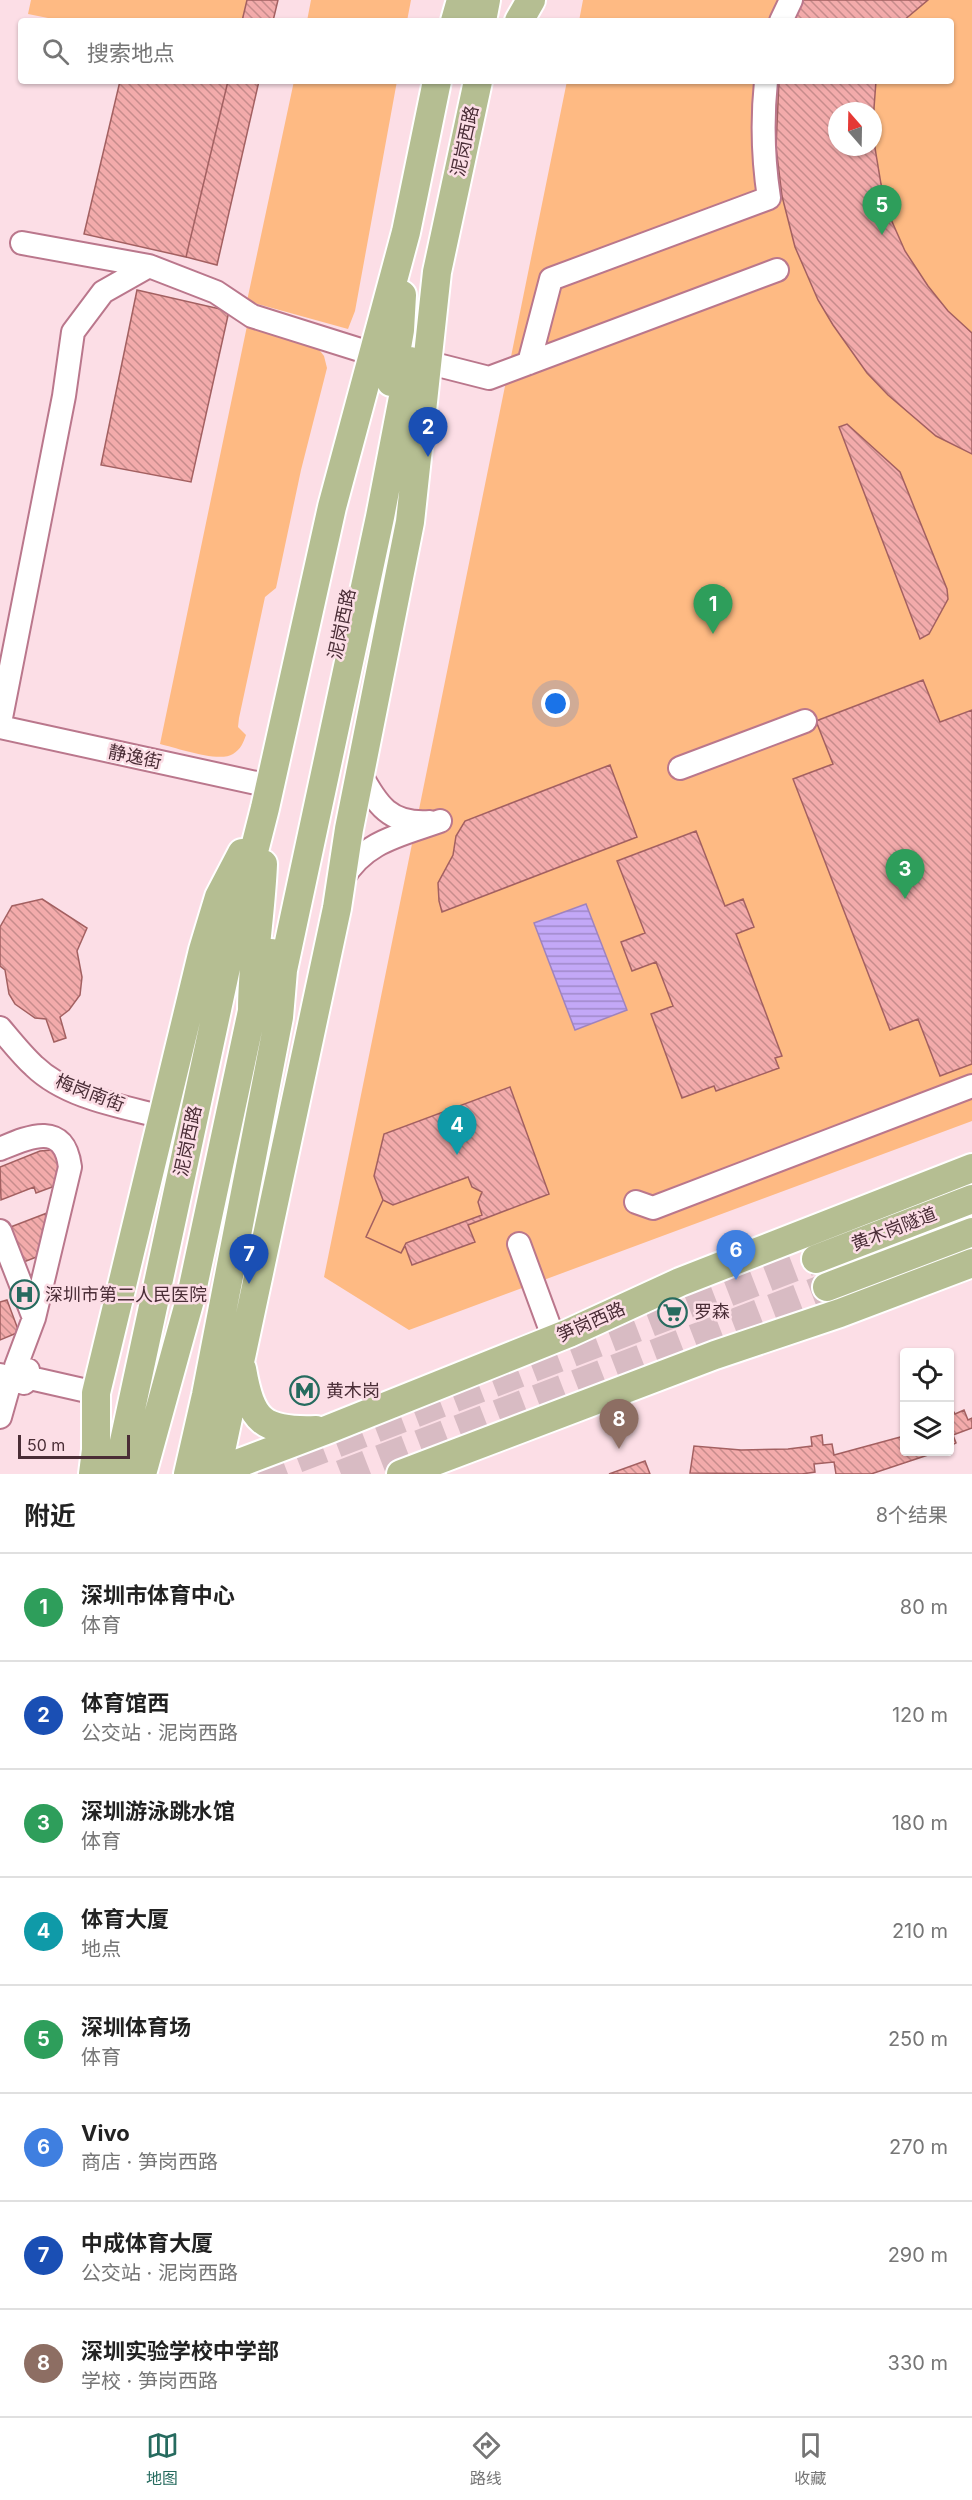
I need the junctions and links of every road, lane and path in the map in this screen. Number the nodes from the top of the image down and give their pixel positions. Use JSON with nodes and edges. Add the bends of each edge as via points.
{"nodes":[{"id":1,"x":443,"y":0,"type":"edge"},
{"id":2,"x":461,"y":0,"type":"edge"},
{"id":3,"x":486,"y":0,"type":"edge"},
{"id":4,"x":510,"y":0,"type":"edge"},
{"id":5,"x":531,"y":0,"type":"edge"},
{"id":6,"x":777,"y":0,"type":"edge"},
{"id":7,"x":790,"y":0,"type":"edge"},
{"id":8,"x":442,"y":18,"type":"edge"},
{"id":9,"x":456,"y":18,"type":"edge"},
{"id":10,"x":483,"y":18,"type":"edge"},
{"id":11,"x":504,"y":18,"type":"edge"},
{"id":12,"x":521,"y":18,"type":"edge"},
{"id":13,"x":769,"y":18,"type":"edge"},
{"id":14,"x":782,"y":18,"type":"edge"},
{"id":15,"x":436,"y":84,"type":"edge"},
{"id":16,"x":478,"y":84,"type":"edge"},
{"id":17,"x":753,"y":84,"type":"edge"},
{"id":18,"x":766,"y":84,"type":"edge"},
{"id":19,"x":751,"y":131,"type":"dead end"},
{"id":20,"x":406,"y":232,"type":"junction"},
{"id":21,"x":22,"y":243,"type":"dead end"},
{"id":22,"x":149,"y":266,"type":"junction"},
{"id":23,"x":777,"y":270,"type":"dead end"},
{"id":24,"x":437,"y":272,"type":"junction"},
{"id":25,"x":373,"y":354,"type":"junction"},
{"id":26,"x":426,"y":362,"type":"junction"},
{"id":27,"x":529,"y":363,"type":"junction"},
{"id":28,"x":805,"y":721,"type":"dead end"},
{"id":29,"x":0,"y":725,"type":"edge"},
{"id":30,"x":680,"y":768,"type":"dead end"},
{"id":31,"x":360,"y":773,"type":"junction"},
{"id":32,"x":267,"y":797,"type":"junction"},
{"id":33,"x":349,"y":829,"type":"junction"},
{"id":34,"x":341,"y":882,"type":"junction"},
{"id":35,"x":265,"y":1014,"type":"junction"},
{"id":36,"x":0,"y":1028,"type":"edge"},
{"id":37,"x":972,"y":1086,"type":"edge"},
{"id":38,"x":163,"y":1117,"type":"junction"},
{"id":39,"x":0,"y":1149,"type":"edge"},
{"id":40,"x":972,"y":1168,"type":"edge"},
{"id":41,"x":972,"y":1199,"type":"edge"},
{"id":42,"x":636,"y":1202,"type":"dead end"},
{"id":43,"x":972,"y":1232,"type":"edge"},
{"id":44,"x":1,"y":1238,"type":"edge"},
{"id":45,"x":519,"y":1244,"type":"dead end"},
{"id":46,"x":816,"y":1259,"type":"tunnel mouth"},
{"id":47,"x":972,"y":1263,"type":"edge"},
{"id":48,"x":827,"y":1287,"type":"tunnel mouth"},
{"id":49,"x":34,"y":1318,"type":"junction"},
{"id":50,"x":554,"y":1339,"type":"junction"},
{"id":51,"x":241,"y":1361,"type":"junction"},
{"id":52,"x":14,"y":1377,"type":"edge"},
{"id":53,"x":96,"y":1393,"type":"junction"},
{"id":54,"x":0,"y":1417,"type":"edge"},
{"id":55,"x":329,"y":1429,"type":"junction"},
{"id":56,"x":215,"y":1473,"type":"edge"},
{"id":57,"x":93,"y":1474,"type":"edge"},
{"id":58,"x":117,"y":1474,"type":"edge"},
{"id":59,"x":142,"y":1474,"type":"edge"},
{"id":60,"x":188,"y":1474,"type":"edge"},
{"id":61,"x":401,"y":1474,"type":"edge"}],
"edges":[{"from":1,"to":8,"type":"main road"},
{"from":2,"to":9,"type":"main road"},
{"from":3,"to":10,"type":"main road"},
{"from":4,"to":11,"type":"main road"},
{"from":5,"to":12,"type":"main road"},
{"from":6,"to":13,"type":"street"},
{"from":7,"to":14,"type":"street"},
{"from":15,"to":20,"type":"main road","name":"泥岗西路"},
{"from":16,"to":24,"type":"main road","name":"泥岗西路"},
{"from":17,"to":19,"type":"street"},
{"from":18,"to":27,"type":"street","via":[[763,126],[769,198],[551,279]]},
{"from":20,"to":25,"type":"main road","name":"泥岗西路"},
{"from":20,"to":35,"type":"main road","name":"泥岗西路","via":[[400,330],[264,985]]},
{"from":21,"to":22,"type":"street"},
{"from":22,"to":25,"type":"street","via":[[216,292],[252,316]]},
{"from":22,"to":29,"type":"street","via":[[103,292],[73,332]]},
{"from":23,"to":27,"type":"street"},
{"from":24,"to":26,"type":"main road","name":"泥岗西路"},
{"from":24,"to":35,"type":"main road","name":"泥岗西路","via":[[411,355],[285,960]]},
{"from":25,"to":32,"type":"main road","name":"泥岗西路","via":[[332,507]]},
{"from":26,"to":27,"type":"street","via":[[489,378]]},
{"from":26,"to":31,"type":"main road","name":"泥岗西路","via":[[410,522]]},
{"from":28,"to":30,"type":"street"},
{"from":29,"to":32,"type":"street","name":"静逸街"},
{"from":31,"to":33,"type":"main road","name":"泥岗西路"},
{"from":31,"to":34,"type":"street","via":[[373,796],[394,818],[440,821],[364,851]]},
{"from":32,"to":35,"type":"main road","name":"泥岗西路","via":[[261,909],[252,983]]},
{"from":32,"to":38,"type":"main road","via":[[219,897]]},
{"from":32,"to":58,"type":"main road","name":"泥岗西路","via":[[235,926]]},
{"from":33,"to":34,"type":"main road","name":"泥岗西路"},
{"from":33,"to":35,"type":"main road","name":"泥岗西路"},
{"from":34,"to":51,"type":"main road","name":"泥岗西路"},
{"from":35,"to":59,"type":"main road","name":"泥岗西路"},
{"from":35,"to":60,"type":"main road","name":"泥岗西路","via":[[206,1395]]},
{"from":36,"to":38,"type":"street","name":"梅岗南街","via":[[34,1067],[65,1087]]},
{"from":37,"to":42,"type":"street","via":[[653,1208]]},
{"from":38,"to":53,"type":"main road"},
{"from":39,"to":49,"type":"street","via":[[44,1135],[63,1146],[69,1161]]},
{"from":40,"to":50,"type":"main road","name":"笋岗西路","via":[[680,1282]]},
{"from":41,"to":46,"type":"main road","name":"黄木岗隧道"},
{"from":43,"to":48,"type":"main road","name":"黄木岗隧道"},
{"from":44,"to":49,"type":"street"},
{"from":45,"to":50,"type":"street"},
{"from":47,"to":61,"type":"main road"},
{"from":49,"to":52,"type":"street","via":[[16,1366],[28,1370]]},
{"from":50,"to":55,"type":"main road","name":"笋岗西路"},
{"from":51,"to":55,"type":"main road","via":[[250,1404],[263,1421],[285,1430]]},
{"from":51,"to":56,"type":"main road","name":"泥岗西路"},
{"from":52,"to":53,"type":"street"},
{"from":52,"to":54,"type":"street"},
{"from":53,"to":57,"type":"main road"},
{"from":55,"to":56,"type":"main road","name":"笋岗西路"}]}
